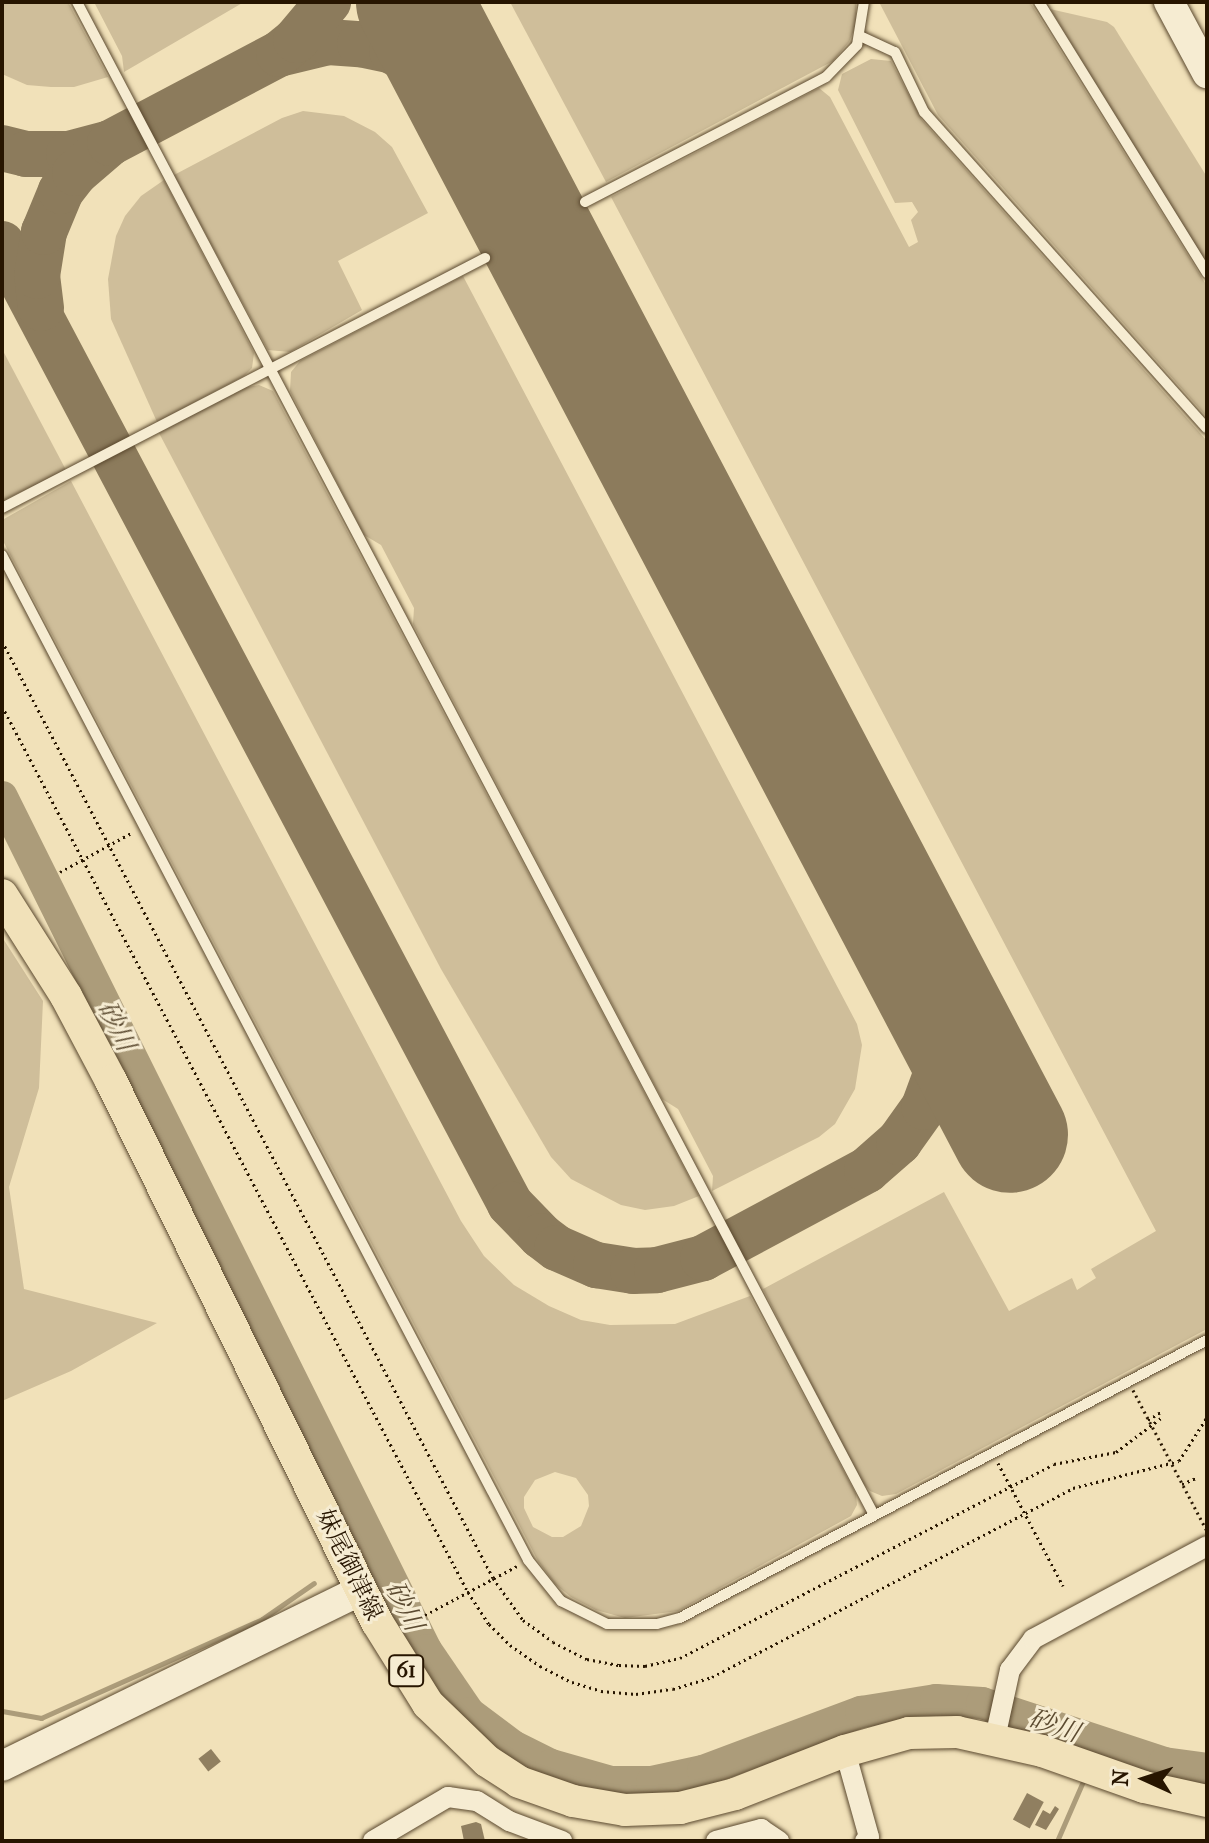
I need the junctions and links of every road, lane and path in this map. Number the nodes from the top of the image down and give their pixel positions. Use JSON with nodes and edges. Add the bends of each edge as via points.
{"nodes":[{"id":1,"x":77,"y":2,"type":"edge"},
{"id":2,"x":864,"y":2,"type":"edge"},
{"id":3,"x":1039,"y":2,"type":"edge"},
{"id":4,"x":1169,"y":2,"type":"edge"},
{"id":5,"x":860,"y":36,"type":"junction"},
{"id":6,"x":1207,"y":73,"type":"edge"},
{"id":7,"x":585,"y":202,"type":"dead end"},
{"id":8,"x":485,"y":258,"type":"dead end"},
{"id":9,"x":1207,"y":273,"type":"edge"},
{"id":10,"x":271,"y":369,"type":"junction"},
{"id":11,"x":1207,"y":428,"type":"edge"},
{"id":12,"x":2,"y":508,"type":"edge"},
{"id":13,"x":2,"y":555,"type":"edge"},
{"id":14,"x":2,"y":641,"type":"edge"},
{"id":15,"x":2,"y":706,"type":"edge"},
{"id":16,"x":144,"y":826,"type":"junction"},
{"id":17,"x":109,"y":845,"type":"junction"},
{"id":18,"x":83,"y":859,"type":"junction"},
{"id":19,"x":60,"y":872,"type":"dead end"},
{"id":20,"x":2,"y":895,"type":"edge"},
{"id":21,"x":1207,"y":1340,"type":"edge"},
{"id":22,"x":1133,"y":1390,"type":"dead end"},
{"id":23,"x":1207,"y":1417,"type":"edge"},
{"id":24,"x":1148,"y":1420,"type":"junction"},
{"id":25,"x":993,"y":1453,"type":"junction"},
{"id":26,"x":1196,"y":1478,"type":"dead end"},
{"id":27,"x":1182,"y":1484,"type":"junction"},
{"id":28,"x":1011,"y":1487,"type":"junction"},
{"id":29,"x":1025,"y":1513,"type":"junction"},
{"id":30,"x":874,"y":1515,"type":"junction"},
{"id":31,"x":1207,"y":1531,"type":"edge"},
{"id":32,"x":1207,"y":1546,"type":"edge"},
{"id":33,"x":528,"y":1560,"type":"junction"},
{"id":34,"x":493,"y":1578,"type":"junction"},
{"id":35,"x":1063,"y":1586,"type":"dead end"},
{"id":36,"x":361,"y":1590,"type":"junction"},
{"id":37,"x":468,"y":1592,"type":"junction"},
{"id":38,"x":425,"y":1615,"type":"dead end"},
{"id":39,"x":998,"y":1720,"type":"junction"},
{"id":40,"x":845,"y":1751,"type":"junction"},
{"id":41,"x":2,"y":1766,"type":"edge"},
{"id":42,"x":1207,"y":1801,"type":"edge"},
{"id":43,"x":373,"y":1841,"type":"edge"},
{"id":44,"x":562,"y":1841,"type":"edge"},
{"id":45,"x":716,"y":1841,"type":"edge"},
{"id":46,"x":779,"y":1841,"type":"edge"},
{"id":47,"x":865,"y":1841,"type":"edge"}],
"edges":[{"from":1,"to":10,"type":"lane"},
{"from":2,"to":5,"type":"lane"},
{"from":3,"to":9,"type":"lane"},
{"from":4,"to":6,"type":"street"},
{"from":5,"to":7,"type":"lane","via":[[826,77]]},
{"from":5,"to":11,"type":"lane","via":[[895,52],[924,112]]},
{"from":8,"to":10,"type":"lane"},
{"from":10,"to":12,"type":"lane"},
{"from":10,"to":30,"type":"lane"},
{"from":13,"to":16,"type":"lane"},
{"from":14,"to":17,"type":"path"},
{"from":15,"to":18,"type":"path"},
{"from":16,"to":17,"type":"path"},
{"from":16,"to":33,"type":"lane"},
{"from":17,"to":18,"type":"path"},
{"from":17,"to":34,"type":"path"},
{"from":18,"to":19,"type":"path"},
{"from":18,"to":37,"type":"path"},
{"from":20,"to":36,"type":"main road","name":"妹尾御津線","number":"61","via":[[66,996],[111,1081]]},
{"from":21,"to":25,"type":"lane"},
{"from":22,"to":24,"type":"path","bridge":true},
{"from":23,"to":29,"type":"path","via":[[1179,1461],[1073,1488]]},
{"from":24,"to":27,"type":"path","bridge":true},
{"from":24,"to":28,"type":"path","via":[[1161,1415],[1116,1452],[1054,1464]]},
{"from":25,"to":28,"type":"path"},
{"from":25,"to":30,"type":"lane"},
{"from":26,"to":27,"type":"path"},
{"from":27,"to":31,"type":"path","bridge":true},
{"from":28,"to":29,"type":"path"},
{"from":28,"to":34,"type":"path","via":[[705,1647],[645,1666],[587,1659],[553,1642],[523,1620]]},
{"from":29,"to":35,"type":"path"},
{"from":29,"to":37,"type":"path","via":[[712,1677],[673,1689],[636,1694],[572,1682],[510,1645]]},
{"from":30,"to":33,"type":"lane","via":[[680,1618],[657,1624],[607,1624],[587,1615],[561,1601]]},
{"from":32,"to":39,"type":"street","via":[[1033,1639],[1010,1670]]},
{"from":33,"to":34,"type":"path"},
{"from":34,"to":37,"type":"path"},
{"from":36,"to":40,"type":"main road","name":"妹尾御津線","number":"61","via":[[428,1704],[487,1761],[519,1782],[573,1801],[625,1810],[680,1808],[735,1794]]},
{"from":36,"to":41,"type":"street"},
{"from":37,"to":38,"type":"path"},
{"from":39,"to":40,"type":"main road","name":"妹尾御津線","number":"61","via":[[957,1732],[909,1733]]},
{"from":39,"to":42,"type":"main road","name":"妹尾御津線","number":"61","via":[[1144,1787]]},
{"from":40,"to":47,"type":"street","via":[[869,1837]]},
{"from":43,"to":44,"type":"street","via":[[448,1797],[477,1801],[509,1821]]},
{"from":45,"to":46,"type":"street","via":[[761,1829]]}]}
